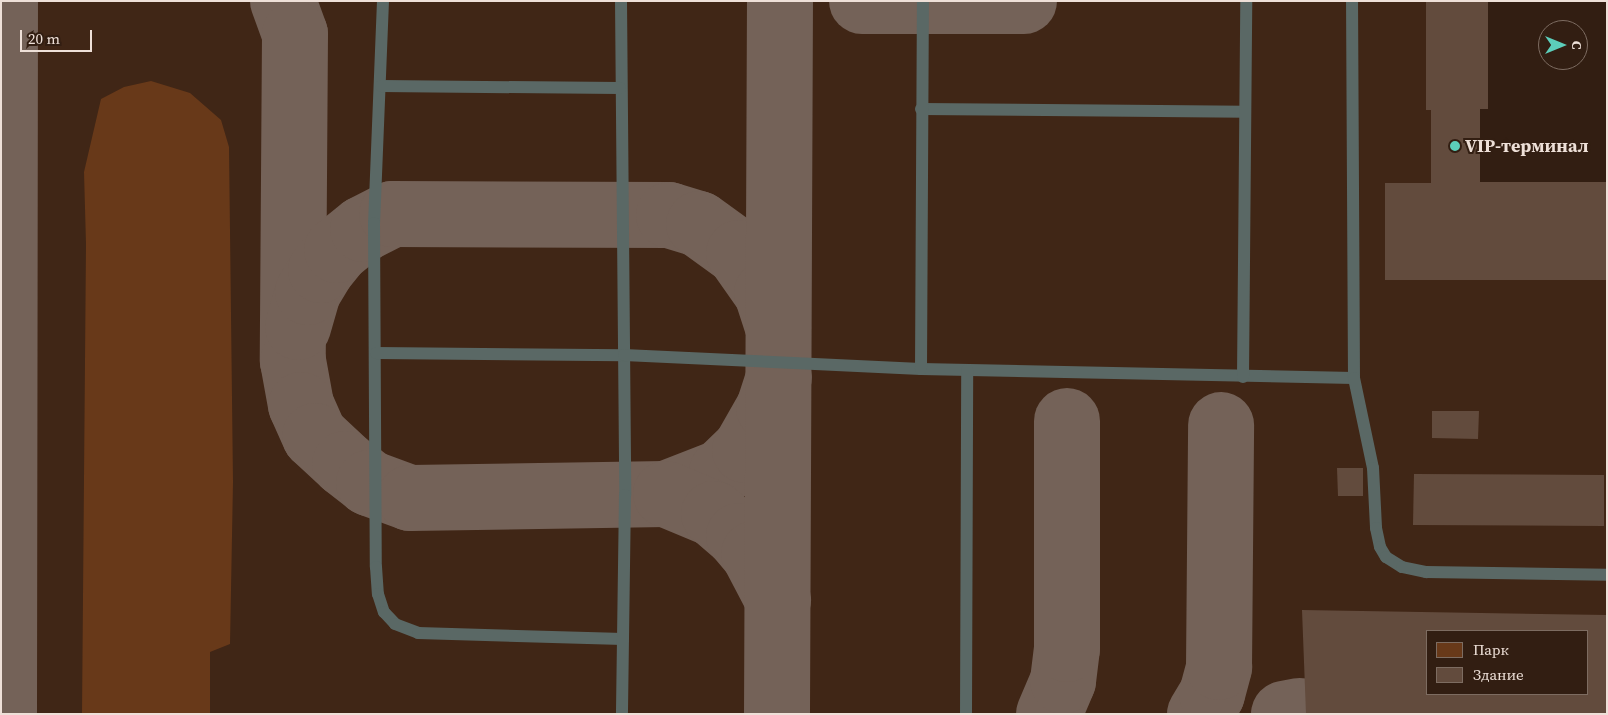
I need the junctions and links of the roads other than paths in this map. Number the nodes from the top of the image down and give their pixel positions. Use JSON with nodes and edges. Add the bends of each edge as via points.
{"nodes":[{"id":1,"x":383,"y":1,"type":"edge"},
{"id":2,"x":621,"y":1,"type":"edge"},
{"id":3,"x":923,"y":1,"type":"edge"},
{"id":4,"x":1246,"y":1,"type":"edge"},
{"id":5,"x":1352,"y":1,"type":"edge"},
{"id":6,"x":381,"y":86,"type":"junction"},
{"id":7,"x":620,"y":88,"type":"junction"},
{"id":8,"x":921,"y":109,"type":"junction"},
{"id":9,"x":1244,"y":112,"type":"junction"},
{"id":10,"x":376,"y":353,"type":"junction"},
{"id":11,"x":624,"y":355,"type":"junction"},
{"id":12,"x":920,"y":369,"type":"junction"},
{"id":13,"x":966,"y":370,"type":"junction"},
{"id":14,"x":1243,"y":377,"type":"junction"},
{"id":15,"x":1354,"y":378,"type":"junction"},
{"id":16,"x":1607,"y":575,"type":"edge"},
{"id":17,"x":623,"y":639,"type":"junction"},
{"id":18,"x":622,"y":714,"type":"edge"},
{"id":19,"x":966,"y":714,"type":"edge"}],
"edges":[{"from":1,"to":6,"type":"lane"},
{"from":2,"to":7,"type":"lane"},
{"from":3,"to":8,"type":"lane"},
{"from":4,"to":9,"type":"lane"},
{"from":5,"to":15,"type":"lane"},
{"from":6,"to":7,"type":"lane"},
{"from":6,"to":10,"type":"lane","via":[[374,204]]},
{"from":7,"to":11,"type":"lane"},
{"from":8,"to":9,"type":"lane"},
{"from":8,"to":12,"type":"lane"},
{"from":9,"to":14,"type":"lane"},
{"from":10,"to":11,"type":"lane"},
{"from":10,"to":17,"type":"lane","via":[[376,567],[378,594],[384,612],[396,624],[418,633]]},
{"from":11,"to":12,"type":"lane"},
{"from":11,"to":17,"type":"lane"},
{"from":12,"to":13,"type":"lane"},
{"from":13,"to":14,"type":"lane"},
{"from":13,"to":19,"type":"lane"},
{"from":14,"to":15,"type":"lane"},
{"from":15,"to":16,"type":"lane","via":[[1373,468],[1376,528],[1386,558],[1402,567],[1426,572]]},
{"from":17,"to":18,"type":"lane"}]}
